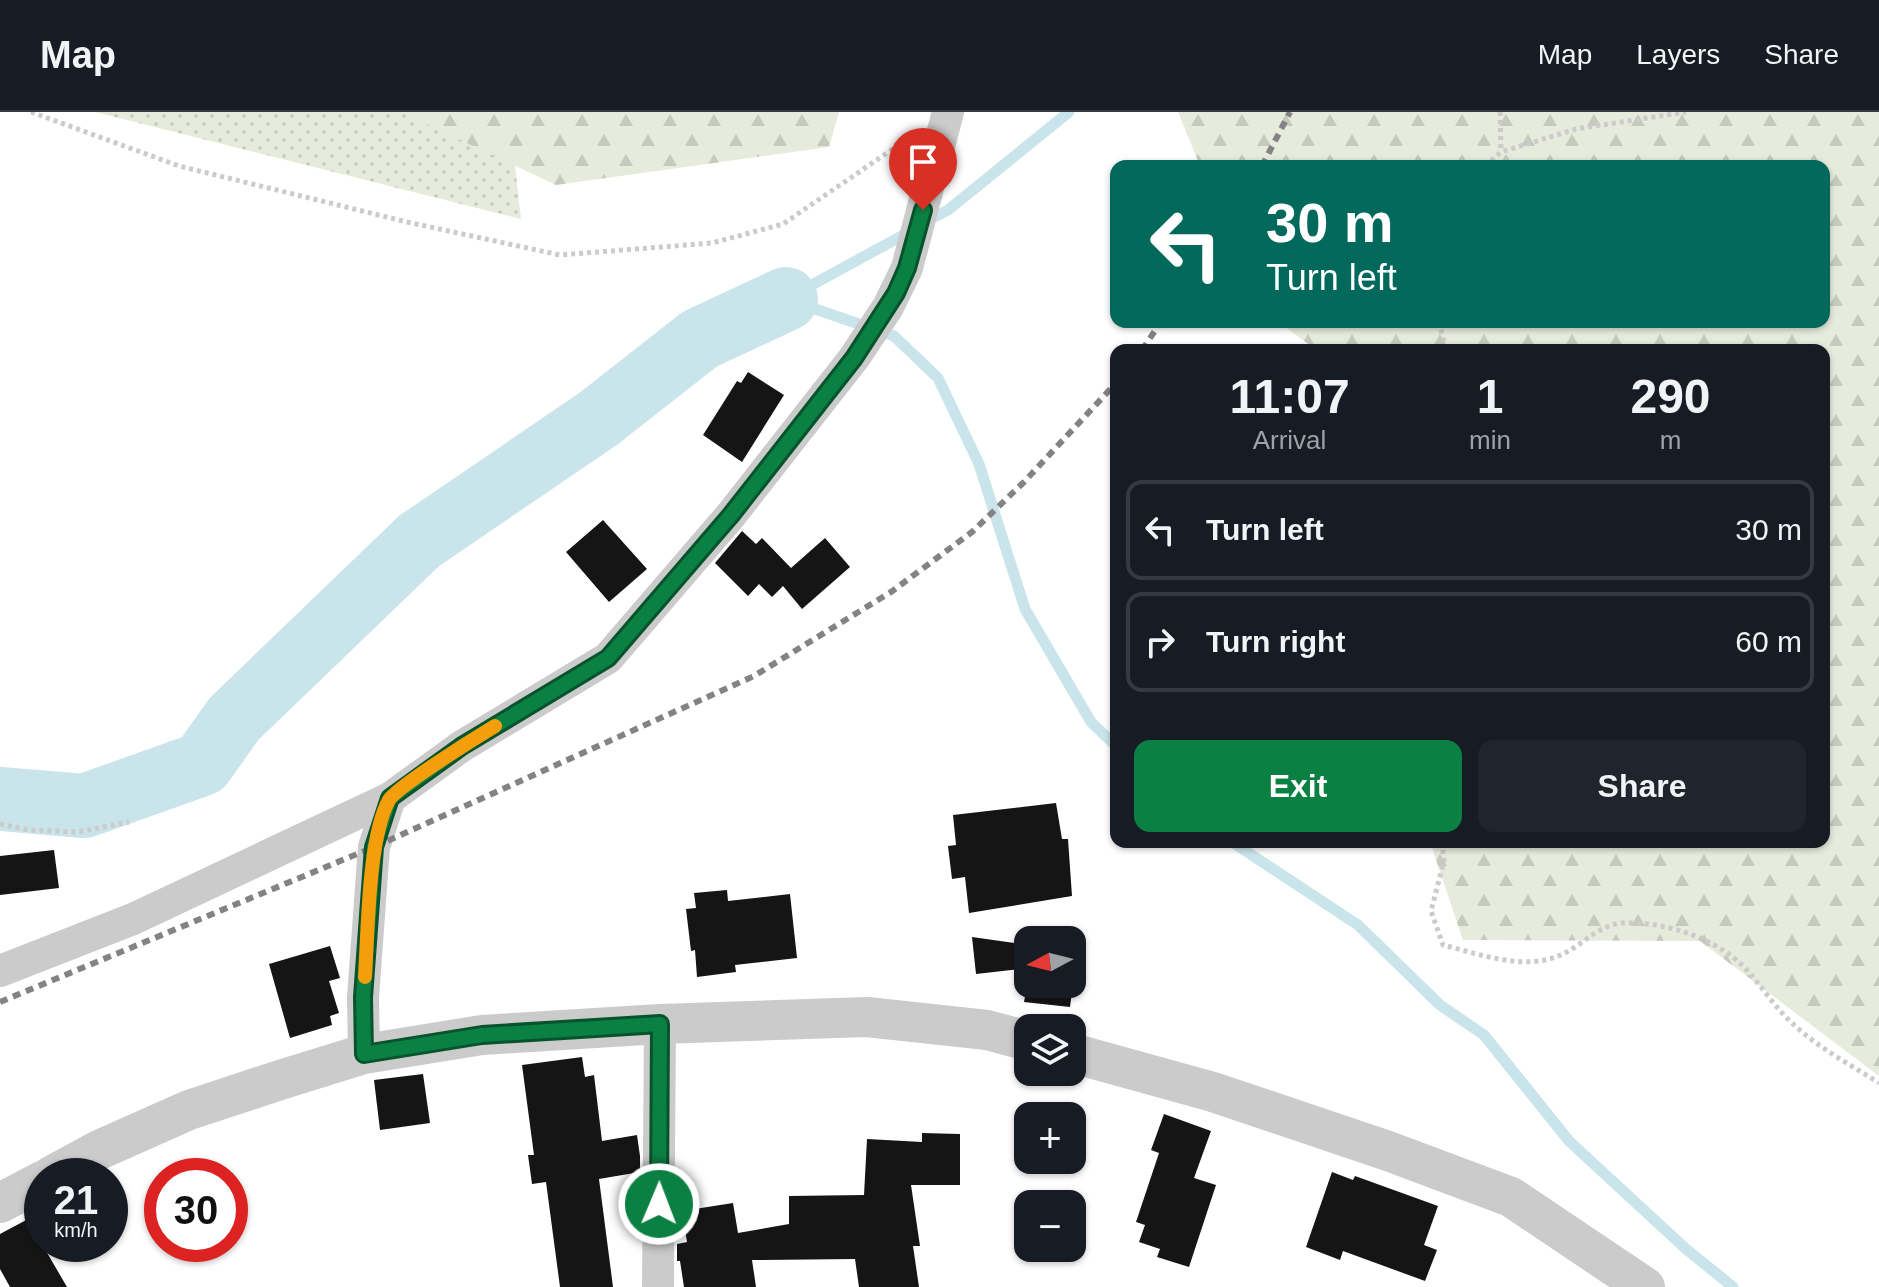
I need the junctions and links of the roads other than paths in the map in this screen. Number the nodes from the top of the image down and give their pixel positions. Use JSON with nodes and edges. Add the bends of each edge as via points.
{"nodes":[{"id":1,"x":948,"y":112,"type":"edge"},
{"id":2,"x":390,"y":798,"type":"junction"},
{"id":3,"x":0,"y":971,"type":"edge"},
{"id":4,"x":660,"y":1024,"type":"junction"},
{"id":5,"x":1014,"y":1037,"type":"edge"},
{"id":6,"x":364,"y":1054,"type":"junction"},
{"id":7,"x":1086,"y":1057,"type":"edge"},
{"id":8,"x":84,"y":1158,"type":"edge"},
{"id":9,"x":24,"y":1190,"type":"edge"},
{"id":10,"x":0,"y":1203,"type":"edge"},
{"id":11,"x":658,"y":1287,"type":"edge"},
{"id":12,"x":1645,"y":1287,"type":"edge"}],
"edges":[{"from":1,"to":2,"type":"street","via":[[907,268],[888,307],[731,515],[608,658],[462,746]]},
{"from":2,"to":3,"type":"street","via":[[133,919]]},
{"from":2,"to":6,"type":"street","via":[[374,847]]},
{"from":4,"to":5,"type":"street","via":[[867,1017]]},
{"from":4,"to":6,"type":"street","via":[[482,1035]]},
{"from":4,"to":11,"type":"street"},
{"from":6,"to":8,"type":"street","via":[[189,1110]]},
{"from":7,"to":12,"type":"street","via":[[1213,1092],[1511,1197]]},
{"from":9,"to":10,"type":"street"}]}
